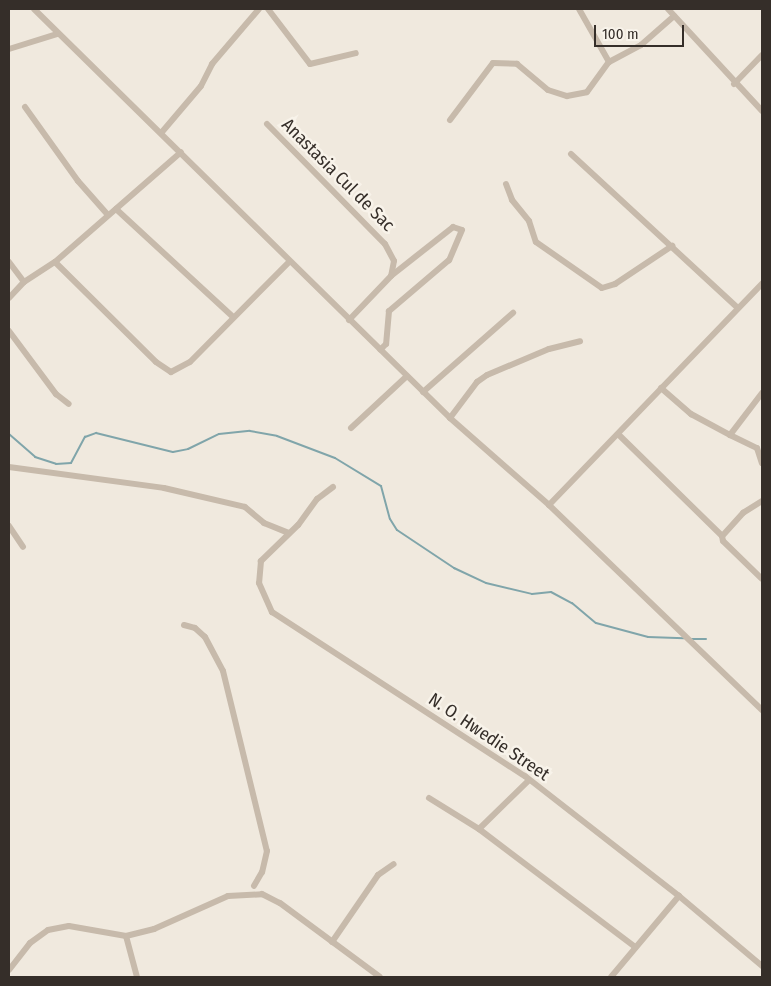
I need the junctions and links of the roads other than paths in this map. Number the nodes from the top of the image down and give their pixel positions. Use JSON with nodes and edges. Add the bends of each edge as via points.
{"nodes":[{"id":1,"x":34,"y":9,"type":"edge"},
{"id":2,"x":259,"y":9,"type":"edge"},
{"id":3,"x":268,"y":9,"type":"edge"},
{"id":4,"x":579,"y":9,"type":"edge"},
{"id":5,"x":668,"y":9,"type":"edge"},
{"id":6,"x":674,"y":16,"type":"junction"},
{"id":7,"x":57,"y":34,"type":"junction"},
{"id":8,"x":9,"y":49,"type":"edge"},
{"id":9,"x":356,"y":53,"type":"dead end"},
{"id":10,"x":762,"y":55,"type":"edge"},
{"id":11,"x":610,"y":62,"type":"junction"},
{"id":12,"x":734,"y":84,"type":"junction"},
{"id":13,"x":25,"y":107,"type":"dead end"},
{"id":14,"x":762,"y":111,"type":"edge"},
{"id":15,"x":450,"y":120,"type":"dead end"},
{"id":16,"x":267,"y":124,"type":"dead end"},
{"id":17,"x":162,"y":132,"type":"junction"},
{"id":18,"x":181,"y":152,"type":"junction"},
{"id":19,"x":571,"y":154,"type":"dead end"},
{"id":20,"x":506,"y":184,"type":"dead end"},
{"id":21,"x":116,"y":209,"type":"junction"},
{"id":22,"x":108,"y":216,"type":"junction"},
{"id":23,"x":672,"y":246,"type":"junction"},
{"id":24,"x":9,"y":262,"type":"edge"},
{"id":25,"x":55,"y":262,"type":"junction"},
{"id":26,"x":289,"y":262,"type":"junction"},
{"id":27,"x":391,"y":276,"type":"junction"},
{"id":28,"x":24,"y":282,"type":"junction"},
{"id":29,"x":762,"y":284,"type":"edge"},
{"id":30,"x":9,"y":298,"type":"edge"},
{"id":31,"x":738,"y":308,"type":"junction"},
{"id":32,"x":513,"y":313,"type":"dead end"},
{"id":33,"x":233,"y":317,"type":"junction"},
{"id":34,"x":349,"y":320,"type":"junction"},
{"id":35,"x":9,"y":332,"type":"edge"},
{"id":36,"x":580,"y":341,"type":"dead end"},
{"id":37,"x":380,"y":350,"type":"junction"},
{"id":38,"x":407,"y":376,"type":"junction"},
{"id":39,"x":661,"y":388,"type":"junction"},
{"id":40,"x":423,"y":392,"type":"junction"},
{"id":41,"x":762,"y":392,"type":"edge"},
{"id":42,"x":69,"y":404,"type":"dead end"},
{"id":43,"x":450,"y":418,"type":"junction"},
{"id":44,"x":351,"y":428,"type":"dead end"},
{"id":45,"x":730,"y":434,"type":"junction"},
{"id":46,"x":620,"y":435,"type":"junction"},
{"id":47,"x":762,"y":463,"type":"edge"},
{"id":48,"x":9,"y":467,"type":"edge"},
{"id":49,"x":333,"y":487,"type":"dead end"},
{"id":50,"x":762,"y":501,"type":"edge"},
{"id":51,"x":549,"y":505,"type":"junction"},
{"id":52,"x":9,"y":526,"type":"edge"},
{"id":53,"x":288,"y":533,"type":"junction"},
{"id":54,"x":722,"y":536,"type":"junction"},
{"id":55,"x":23,"y":547,"type":"dead end"},
{"id":56,"x":762,"y":578,"type":"edge"},
{"id":57,"x":184,"y":625,"type":"dead end"},
{"id":58,"x":762,"y":710,"type":"edge"},
{"id":59,"x":529,"y":780,"type":"junction"},
{"id":60,"x":429,"y":798,"type":"dead end"},
{"id":61,"x":479,"y":828,"type":"junction"},
{"id":62,"x":394,"y":864,"type":"dead end"},
{"id":63,"x":254,"y":886,"type":"dead end"},
{"id":64,"x":679,"y":896,"type":"junction"},
{"id":65,"x":126,"y":936,"type":"junction"},
{"id":66,"x":332,"y":942,"type":"junction"},
{"id":67,"x":635,"y":947,"type":"junction"},
{"id":68,"x":762,"y":966,"type":"edge"},
{"id":69,"x":9,"y":970,"type":"edge"},
{"id":70,"x":137,"y":977,"type":"edge"},
{"id":71,"x":380,"y":977,"type":"edge"},
{"id":72,"x":611,"y":977,"type":"edge"}],
"edges":[{"from":1,"to":7,"type":"street"},
{"from":2,"to":17,"type":"street","via":[[212,64],[200,86]]},
{"from":3,"to":9,"type":"street","via":[[310,64]]},
{"from":4,"to":11,"type":"street"},
{"from":5,"to":6,"type":"street"},
{"from":6,"to":11,"type":"street","via":[[641,45]]},
{"from":6,"to":12,"type":"street"},
{"from":7,"to":8,"type":"street"},
{"from":7,"to":17,"type":"street"},
{"from":10,"to":12,"type":"street"},
{"from":11,"to":15,"type":"street","via":[[587,92],[567,96],[548,90],[518,64],[492,63]]},
{"from":12,"to":14,"type":"street"},
{"from":13,"to":22,"type":"street","via":[[78,181]]},
{"from":16,"to":27,"type":"street","name":"Anastasia Cul de Sac","via":[[385,244],[394,261]]},
{"from":17,"to":18,"type":"street"},
{"from":18,"to":21,"type":"street"},
{"from":18,"to":26,"type":"street"},
{"from":19,"to":23,"type":"street"},
{"from":20,"to":23,"type":"street","via":[[512,200],[529,221],[536,242],[602,288],[615,284]]},
{"from":21,"to":22,"type":"street"},
{"from":21,"to":33,"type":"street"},
{"from":22,"to":25,"type":"street"},
{"from":23,"to":31,"type":"street"},
{"from":24,"to":28,"type":"street"},
{"from":25,"to":28,"type":"street"},
{"from":25,"to":33,"type":"street","via":[[156,362],[171,372],[190,362]]},
{"from":26,"to":33,"type":"street"},
{"from":26,"to":34,"type":"street"},
{"from":27,"to":34,"type":"street"},
{"from":27,"to":37,"type":"street","via":[[453,228],[462,230],[449,260],[389,312],[386,344]]},
{"from":28,"to":30,"type":"street"},
{"from":29,"to":31,"type":"street"},
{"from":31,"to":39,"type":"street"},
{"from":32,"to":40,"type":"street"},
{"from":34,"to":37,"type":"street"},
{"from":35,"to":42,"type":"street","via":[[56,394]]},
{"from":36,"to":43,"type":"street","via":[[550,349],[487,375],[477,382]]},
{"from":37,"to":38,"type":"street"},
{"from":38,"to":40,"type":"street"},
{"from":38,"to":44,"type":"street"},
{"from":39,"to":45,"type":"street","via":[[692,414]]},
{"from":39,"to":46,"type":"street"},
{"from":40,"to":43,"type":"street"},
{"from":41,"to":45,"type":"street"},
{"from":43,"to":51,"type":"street"},
{"from":45,"to":47,"type":"street","via":[[757,448]]},
{"from":46,"to":51,"type":"street"},
{"from":46,"to":54,"type":"street"},
{"from":48,"to":53,"type":"street","via":[[164,488],[245,507],[264,523]]},
{"from":49,"to":53,"type":"street","name":"N. O. Hwedie Street"},
{"from":50,"to":54,"type":"street","via":[[743,512]]},
{"from":51,"to":58,"type":"street"},
{"from":52,"to":55,"type":"street"},
{"from":53,"to":59,"type":"street","name":"N. O. Hwedie Street","via":[[261,561],[258,569],[259,583],[272,612]]},
{"from":54,"to":56,"type":"street","via":[[723,541]]},
{"from":57,"to":63,"type":"street","via":[[195,628],[205,637],[223,671],[267,851],[262,872]]},
{"from":59,"to":61,"type":"street"},
{"from":59,"to":64,"type":"street","name":"N. O. Hwedie Street"},
{"from":60,"to":61,"type":"street"},
{"from":61,"to":67,"type":"street"},
{"from":62,"to":66,"type":"street","via":[[378,875]]},
{"from":64,"to":67,"type":"street"},
{"from":64,"to":68,"type":"street","name":"N. O. Hwedie Street"},
{"from":65,"to":66,"type":"street","via":[[154,929],[228,896],[262,894],[280,903]]},
{"from":65,"to":69,"type":"street","via":[[69,926],[48,930],[30,943]]},
{"from":65,"to":70,"type":"street"},
{"from":66,"to":71,"type":"street"},
{"from":67,"to":72,"type":"street"}]}
